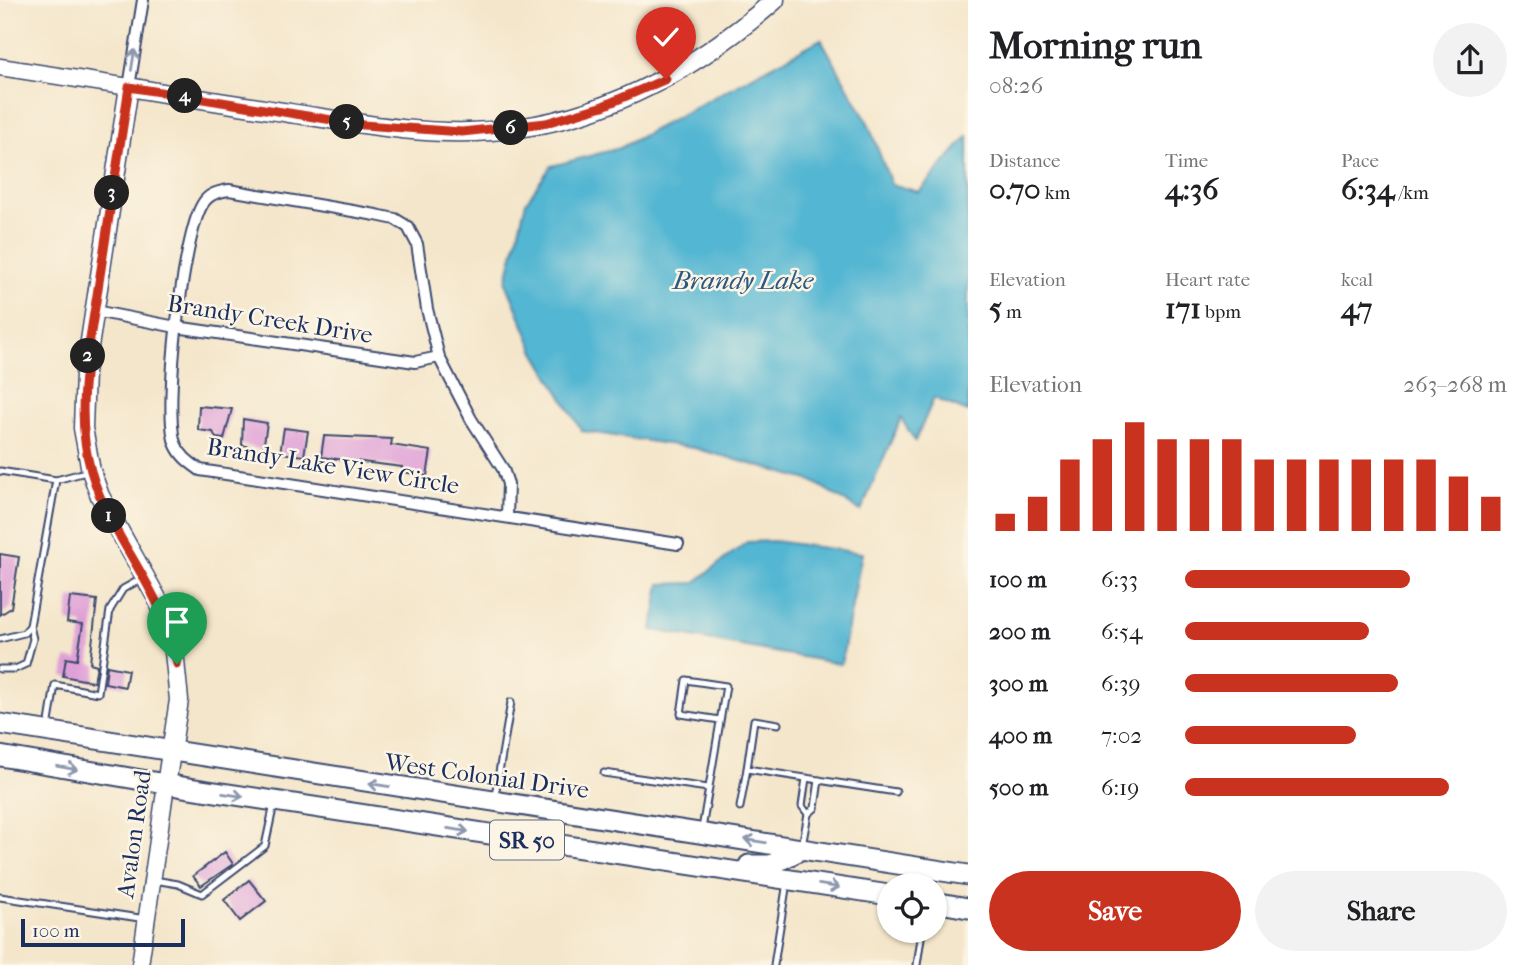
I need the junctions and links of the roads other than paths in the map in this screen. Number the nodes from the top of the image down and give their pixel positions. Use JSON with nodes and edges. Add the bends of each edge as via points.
{"nodes":[{"id":1,"x":143,"y":0,"type":"edge"},
{"id":2,"x":775,"y":0,"type":"edge"},
{"id":3,"x":0,"y":67,"type":"edge"},
{"id":4,"x":129,"y":87,"type":"junction"},
{"id":5,"x":95,"y":311,"type":"junction"},
{"id":6,"x":176,"y":327,"type":"junction"},
{"id":7,"x":439,"y":357,"type":"junction"},
{"id":8,"x":0,"y":471,"type":"edge"},
{"id":9,"x":91,"y":471,"type":"junction"},
{"id":10,"x":56,"y":480,"type":"junction"},
{"id":11,"x":507,"y":516,"type":"junction"},
{"id":12,"x":678,"y":544,"type":"dead end"},
{"id":13,"x":146,"y":576,"type":"junction"},
{"id":14,"x":30,"y":626,"type":"junction"},
{"id":15,"x":0,"y":639,"type":"edge"},
{"id":16,"x":2,"y":670,"type":"edge"},
{"id":17,"x":511,"y":702,"type":"dead end"},
{"id":18,"x":720,"y":720,"type":"junction"},
{"id":19,"x":0,"y":724,"type":"edge"},
{"id":20,"x":778,"y":724,"type":"dead end"},
{"id":21,"x":47,"y":731,"type":"junction"},
{"id":22,"x":172,"y":752,"type":"junction"},
{"id":23,"x":0,"y":756,"type":"edge"},
{"id":24,"x":747,"y":769,"type":"junction"},
{"id":25,"x":604,"y":773,"type":"dead end"},
{"id":26,"x":806,"y":778,"type":"junction"},
{"id":27,"x":819,"y":780,"type":"junction"},
{"id":28,"x":166,"y":785,"type":"junction"},
{"id":29,"x":708,"y":789,"type":"junction"},
{"id":30,"x":895,"y":792,"type":"dead end"},
{"id":31,"x":274,"y":802,"type":"junction"},
{"id":32,"x":495,"y":802,"type":"junction"},
{"id":33,"x":740,"y":807,"type":"dead end"},
{"id":34,"x":808,"y":814,"type":"junction"},
{"id":35,"x":701,"y":833,"type":"junction"},
{"id":36,"x":802,"y":849,"type":"junction"},
{"id":37,"x":852,"y":856,"type":"junction"},
{"id":38,"x":685,"y":864,"type":"junction"},
{"id":39,"x":968,"y":875,"type":"edge"},
{"id":40,"x":788,"y":879,"type":"junction"},
{"id":41,"x":151,"y":880,"type":"junction"},
{"id":42,"x":877,"y":893,"type":"edge"},
{"id":43,"x":0,"y":897,"type":"edge"},
{"id":44,"x":947,"y":904,"type":"edge"},
{"id":45,"x":968,"y":908,"type":"edge"},
{"id":46,"x":147,"y":919,"type":"junction"},
{"id":47,"x":920,"y":943,"type":"edge"},
{"id":48,"x":140,"y":965,"type":"edge"},
{"id":49,"x":774,"y":965,"type":"edge"},
{"id":50,"x":917,"y":965,"type":"edge"}],
"edges":[{"from":4,"to":1,"type":"street","one_way":true},
{"from":2,"to":4,"type":"main road","via":[[736,34],[666,79],[603,106],[546,123],[494,131],[427,132],[363,125]]},
{"from":3,"to":4,"type":"main road"},
{"from":4,"to":5,"type":"main road","name":"Avalon Road"},
{"from":5,"to":6,"type":"street","name":"Brandy Creek Drive"},
{"from":5,"to":9,"type":"main road","name":"Avalon Road","via":[[83,402]]},
{"from":6,"to":7,"type":"street","name":"Brandy Creek Drive","via":[[415,362]]},
{"from":6,"to":7,"type":"street","name":"Brandy Lake View Circle","via":[[195,218],[213,193],[229,190],[376,215],[408,227],[417,244]]},
{"from":6,"to":11,"type":"street","name":"Brandy Lake View Circle","via":[[170,400],[175,442],[182,457],[200,470]]},
{"from":7,"to":11,"type":"street","name":"Brandy Lake View Circle","via":[[503,469],[508,484]]},
{"from":8,"to":10,"type":"lane"},
{"from":9,"to":10,"type":"lane"},
{"from":9,"to":13,"type":"main road","name":"Avalon Road","via":[[111,521]]},
{"from":10,"to":14,"type":"lane"},
{"from":11,"to":12,"type":"street"},
{"from":13,"to":21,"type":"lane","via":[[123,589],[110,610],[98,693],[55,685]]},
{"from":13,"to":22,"type":"main road","name":"Avalon Road","via":[[168,624],[177,664],[179,700]]},
{"from":14,"to":15,"type":"lane","via":[[24,633]]},
{"from":14,"to":16,"type":"lane","via":[[33,639],[26,664]]},
{"from":17,"to":32,"type":"lane"},
{"from":18,"to":18,"type":"lane","via":[[726,686],[686,680],[681,714]]},
{"from":18,"to":29,"type":"lane"},
{"from":19,"to":21,"type":"highway","name":"West Colonial Drive","number":"SR 50"},
{"from":20,"to":24,"type":"lane","via":[[754,720]]},
{"from":21,"to":22,"type":"highway","name":"West Colonial Drive","number":"SR 50"},
{"from":22,"to":28,"type":"main road","name":"Avalon Road"},
{"from":32,"to":22,"type":"highway","name":"West Colonial Drive","number":"SR 50","one_way":true},
{"from":23,"to":28,"type":"highway","number":"SR 50","one_way":true},
{"from":24,"to":26,"type":"lane"},
{"from":24,"to":33,"type":"lane"},
{"from":25,"to":29,"type":"lane"},
{"from":26,"to":27,"type":"lane"},
{"from":26,"to":34,"type":"lane","via":[[802,806]]},
{"from":27,"to":30,"type":"lane"},
{"from":27,"to":34,"type":"lane","via":[[815,808]]},
{"from":28,"to":31,"type":"highway","number":"SR 50","one_way":true},
{"from":28,"to":41,"type":"main road","name":"Avalon Road"},
{"from":29,"to":35,"type":"lane"},
{"from":31,"to":38,"type":"highway","number":"SR 50","one_way":true},
{"from":31,"to":41,"type":"lane","via":[[265,846],[201,894]]},
{"from":32,"to":35,"type":"highway","name":"West Colonial Drive","number":"SR 50"},
{"from":34,"to":36,"type":"lane"},
{"from":36,"to":35,"type":"highway","name":"West Colonial Drive","number":"SR 50","one_way":true},
{"from":36,"to":37,"type":"highway","name":"West Colonial Drive","number":"SR 50"},
{"from":36,"to":38,"type":"highway","via":[[771,865]]},
{"from":37,"to":39,"type":"highway","name":"West Colonial Drive","number":"SR 50"},
{"from":37,"to":40,"type":"highway","via":[[807,862]]},
{"from":38,"to":40,"type":"highway","number":"SR 50"},
{"from":40,"to":42,"type":"highway","number":"SR 50","one_way":true},
{"from":40,"to":49,"type":"lane"},
{"from":41,"to":46,"type":"main road","name":"Avalon Road"},
{"from":43,"to":46,"type":"lane"},
{"from":44,"to":45,"type":"highway"},
{"from":46,"to":48,"type":"main road","name":"Avalon Road"},
{"from":47,"to":50,"type":"lane"}]}
